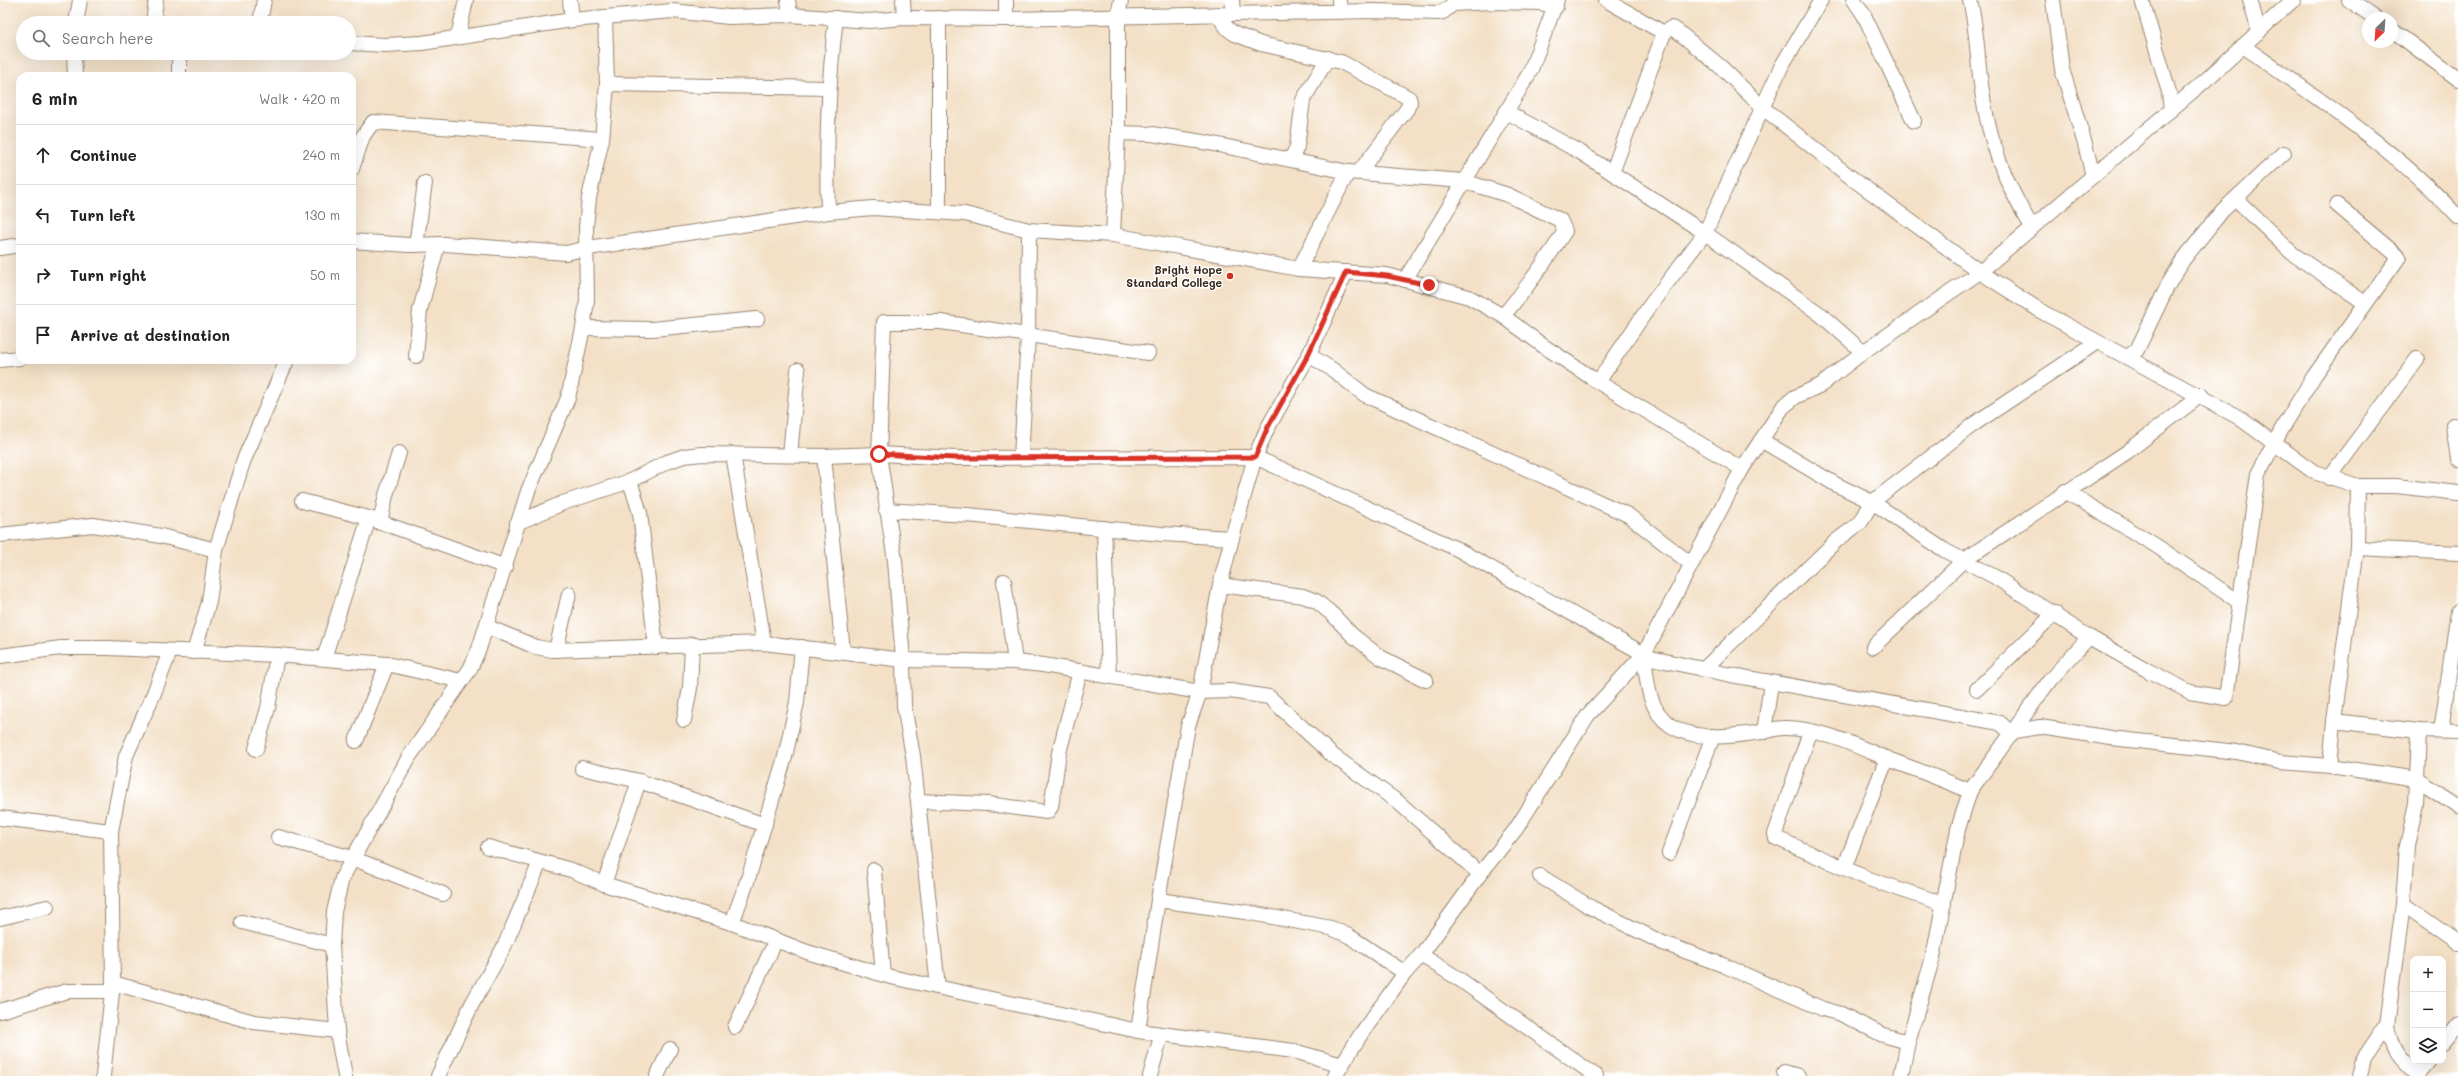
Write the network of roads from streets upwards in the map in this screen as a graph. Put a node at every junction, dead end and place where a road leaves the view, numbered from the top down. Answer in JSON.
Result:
{"nodes":[{"id":1,"x":80,"y":0,"type":"edge"},
{"id":2,"x":156,"y":0,"type":"edge"},
{"id":3,"x":264,"y":0,"type":"edge"},
{"id":4,"x":466,"y":0,"type":"edge"},
{"id":5,"x":570,"y":0,"type":"edge"},
{"id":6,"x":788,"y":0,"type":"edge"},
{"id":7,"x":903,"y":0,"type":"edge"},
{"id":8,"x":1006,"y":0,"type":"edge"},
{"id":9,"x":1122,"y":0,"type":"edge"},
{"id":10,"x":1606,"y":0,"type":"edge"},
{"id":11,"x":1821,"y":0,"type":"edge"},
{"id":12,"x":1854,"y":0,"type":"edge"},
{"id":13,"x":1970,"y":0,"type":"edge"},
{"id":14,"x":2054,"y":0,"type":"edge"},
{"id":15,"x":2142,"y":0,"type":"edge"},
{"id":16,"x":2250,"y":0,"type":"edge"},
{"id":17,"x":2293,"y":0,"type":"edge"},
{"id":18,"x":2349,"y":0,"type":"edge"},
{"id":19,"x":1453,"y":2,"type":"edge"},
{"id":20,"x":1557,"y":4,"type":"edge"},
{"id":21,"x":672,"y":5,"type":"edge"},
{"id":22,"x":1340,"y":6,"type":"edge"},
{"id":23,"x":1232,"y":7,"type":"edge"},
{"id":24,"x":2366,"y":12,"type":"edge"},
{"id":25,"x":1216,"y":14,"type":"junction"},
{"id":26,"x":790,"y":15,"type":"junction"},
{"id":27,"x":77,"y":16,"type":"edge"},
{"id":28,"x":154,"y":16,"type":"edge"},
{"id":29,"x":261,"y":16,"type":"edge"},
{"id":30,"x":1118,"y":16,"type":"junction"},
{"id":31,"x":606,"y":17,"type":"junction"},
{"id":32,"x":836,"y":18,"type":"junction"},
{"id":33,"x":904,"y":18,"type":"junction"},
{"id":34,"x":939,"y":18,"type":"junction"},
{"id":35,"x":1006,"y":19,"type":"junction"},
{"id":36,"x":572,"y":20,"type":"junction"},
{"id":37,"x":2259,"y":32,"type":"junction"},
{"id":38,"x":1664,"y":33,"type":"junction"},
{"id":39,"x":2398,"y":34,"type":"edge"},
{"id":40,"x":458,"y":37,"type":"junction"},
{"id":41,"x":356,"y":43,"type":"edge"},
{"id":42,"x":2243,"y":46,"type":"junction"},
{"id":43,"x":1328,"y":58,"type":"junction"},
{"id":44,"x":75,"y":60,"type":"edge"},
{"id":45,"x":179,"y":60,"type":"edge"},
{"id":46,"x":76,"y":72,"type":"edge"},
{"id":47,"x":180,"y":72,"type":"edge"},
{"id":48,"x":2458,"y":79,"type":"edge"},
{"id":49,"x":608,"y":84,"type":"junction"},
{"id":50,"x":829,"y":88,"type":"junction"},
{"id":51,"x":1763,"y":108,"type":"junction"},
{"id":52,"x":2171,"y":110,"type":"junction"},
{"id":53,"x":1508,"y":112,"type":"junction"},
{"id":54,"x":1914,"y":121,"type":"dead end"},
{"id":55,"x":1118,"y":133,"type":"junction"},
{"id":56,"x":602,"y":139,"type":"junction"},
{"id":57,"x":1294,"y":153,"type":"junction"},
{"id":58,"x":2284,"y":153,"type":"dead end"},
{"id":59,"x":356,"y":156,"type":"edge"},
{"id":60,"x":1354,"y":172,"type":"junction"},
{"id":61,"x":1612,"y":173,"type":"junction"},
{"id":62,"x":2093,"y":176,"type":"junction"},
{"id":63,"x":1463,"y":181,"type":"junction"},
{"id":64,"x":425,"y":182,"type":"dead end"},
{"id":65,"x":2236,"y":200,"type":"junction"},
{"id":66,"x":2337,"y":206,"type":"dead end"},
{"id":67,"x":828,"y":212,"type":"junction"},
{"id":68,"x":939,"y":212,"type":"junction"},
{"id":69,"x":2458,"y":217,"type":"edge"},
{"id":70,"x":2032,"y":226,"type":"junction"},
{"id":71,"x":1029,"y":230,"type":"junction"},
{"id":72,"x":1705,"y":233,"type":"junction"},
{"id":73,"x":1113,"y":235,"type":"junction"},
{"id":74,"x":356,"y":241,"type":"edge"},
{"id":75,"x":438,"y":244,"type":"junction"},
{"id":76,"x":416,"y":245,"type":"junction"},
{"id":77,"x":16,"y":246,"type":"edge"},
{"id":78,"x":0,"y":248,"type":"edge"},
{"id":79,"x":588,"y":248,"type":"junction"},
{"id":80,"x":1299,"y":269,"type":"junction"},
{"id":81,"x":1346,"y":272,"type":"junction"},
{"id":82,"x":1980,"y":272,"type":"junction"},
{"id":83,"x":1405,"y":280,"type":"junction"},
{"id":84,"x":2365,"y":303,"type":"junction"},
{"id":85,"x":1503,"y":316,"type":"junction"},
{"id":86,"x":757,"y":319,"type":"dead end"},
{"id":87,"x":583,"y":328,"type":"junction"},
{"id":88,"x":1028,"y":337,"type":"junction"},
{"id":89,"x":2097,"y":342,"type":"junction"},
{"id":90,"x":1862,"y":352,"type":"junction"},
{"id":91,"x":1148,"y":354,"type":"dead end"},
{"id":92,"x":1308,"y":355,"type":"junction"},
{"id":93,"x":416,"y":356,"type":"dead end"},
{"id":94,"x":2134,"y":356,"type":"junction"},
{"id":95,"x":16,"y":358,"type":"edge"},
{"id":96,"x":2417,"y":359,"type":"dead end"},
{"id":97,"x":0,"y":360,"type":"edge"},
{"id":98,"x":285,"y":364,"type":"edge"},
{"id":99,"x":798,"y":370,"type":"dead end"},
{"id":100,"x":1598,"y":382,"type":"junction"},
{"id":101,"x":2201,"y":395,"type":"junction"},
{"id":102,"x":2453,"y":425,"type":"dead end"},
{"id":103,"x":1761,"y":440,"type":"junction"},
{"id":104,"x":2273,"y":444,"type":"junction"},
{"id":105,"x":399,"y":453,"type":"dead end"},
{"id":106,"x":733,"y":454,"type":"junction"},
{"id":107,"x":879,"y":454,"type":"junction"},
{"id":108,"x":790,"y":455,"type":"junction"},
{"id":109,"x":824,"y":456,"type":"junction"},
{"id":110,"x":1021,"y":457,"type":"junction"},
{"id":111,"x":1255,"y":457,"type":"junction"},
{"id":112,"x":2458,"y":459,"type":"edge"},
{"id":113,"x":1742,"y":469,"type":"junction"},
{"id":114,"x":2329,"y":478,"type":"junction"},
{"id":115,"x":630,"y":481,"type":"junction"},
{"id":116,"x":2358,"y":486,"type":"junction"},
{"id":117,"x":2065,"y":491,"type":"junction"},
{"id":118,"x":2458,"y":493,"type":"edge"},
{"id":119,"x":302,"y":501,"type":"dead end"},
{"id":120,"x":1872,"y":502,"type":"junction"},
{"id":121,"x":886,"y":510,"type":"junction"},
{"id":122,"x":375,"y":521,"type":"junction"},
{"id":123,"x":517,"y":523,"type":"junction"},
{"id":124,"x":1104,"y":528,"type":"junction"},
{"id":125,"x":0,"y":535,"type":"edge"},
{"id":126,"x":1232,"y":538,"type":"junction"},
{"id":127,"x":2357,"y":548,"type":"junction"},
{"id":128,"x":216,"y":550,"type":"junction"},
{"id":129,"x":2458,"y":553,"type":"edge"},
{"id":130,"x":1964,"y":560,"type":"junction"},
{"id":131,"x":1691,"y":564,"type":"junction"},
{"id":132,"x":506,"y":567,"type":"junction"},
{"id":133,"x":1004,"y":581,"type":"dead end"},
{"id":134,"x":1220,"y":585,"type":"junction"},
{"id":135,"x":570,"y":594,"type":"dead end"},
{"id":136,"x":2239,"y":602,"type":"junction"},
{"id":137,"x":2458,"y":611,"type":"edge"},
{"id":138,"x":2055,"y":613,"type":"junction"},
{"id":139,"x":488,"y":627,"type":"junction"},
{"id":140,"x":2089,"y":637,"type":"junction"},
{"id":141,"x":764,"y":643,"type":"junction"},
{"id":142,"x":692,"y":644,"type":"junction"},
{"id":143,"x":656,"y":646,"type":"junction"},
{"id":144,"x":802,"y":647,"type":"junction"},
{"id":145,"x":1873,"y":647,"type":"dead end"},
{"id":146,"x":556,"y":650,"type":"junction"},
{"id":147,"x":170,"y":651,"type":"junction"},
{"id":148,"x":194,"y":652,"type":"junction"},
{"id":149,"x":843,"y":652,"type":"junction"},
{"id":150,"x":1644,"y":654,"type":"junction"},
{"id":151,"x":277,"y":655,"type":"junction"},
{"id":152,"x":0,"y":656,"type":"edge"},
{"id":153,"x":324,"y":658,"type":"junction"},
{"id":154,"x":903,"y":660,"type":"junction"},
{"id":155,"x":1015,"y":662,"type":"junction"},
{"id":156,"x":387,"y":664,"type":"junction"},
{"id":157,"x":1703,"y":670,"type":"junction"},
{"id":158,"x":1080,"y":671,"type":"junction"},
{"id":159,"x":1109,"y":676,"type":"junction"},
{"id":160,"x":1426,"y":680,"type":"dead end"},
{"id":161,"x":461,"y":681,"type":"junction"},
{"id":162,"x":1771,"y":683,"type":"junction"},
{"id":163,"x":1977,"y":689,"type":"dead end"},
{"id":164,"x":1200,"y":692,"type":"junction"},
{"id":165,"x":684,"y":720,"type":"dead end"},
{"id":166,"x":2334,"y":721,"type":"junction"},
{"id":167,"x":2419,"y":731,"type":"junction"},
{"id":168,"x":2442,"y":731,"type":"junction"},
{"id":169,"x":1764,"y":732,"type":"junction"},
{"id":170,"x":1810,"y":732,"type":"junction"},
{"id":171,"x":2010,"y":732,"type":"junction"},
{"id":172,"x":2458,"y":732,"type":"edge"},
{"id":173,"x":1713,"y":736,"type":"junction"},
{"id":174,"x":356,"y":741,"type":"dead end"},
{"id":175,"x":256,"y":749,"type":"dead end"},
{"id":176,"x":1887,"y":758,"type":"junction"},
{"id":177,"x":2330,"y":766,"type":"junction"},
{"id":178,"x":582,"y":768,"type":"dead end"},
{"id":179,"x":2418,"y":779,"type":"junction"},
{"id":180,"x":639,"y":781,"type":"junction"},
{"id":181,"x":1970,"y":791,"type":"junction"},
{"id":182,"x":918,"y":801,"type":"junction"},
{"id":183,"x":2458,"y":806,"type":"edge"},
{"id":184,"x":0,"y":818,"type":"edge"},
{"id":185,"x":765,"y":825,"type":"junction"},
{"id":186,"x":110,"y":831,"type":"junction"},
{"id":187,"x":278,"y":837,"type":"dead end"},
{"id":188,"x":488,"y":847,"type":"dead end"},
{"id":189,"x":1669,"y":853,"type":"dead end"},
{"id":190,"x":352,"y":858,"type":"junction"},
{"id":191,"x":540,"y":862,"type":"junction"},
{"id":192,"x":1844,"y":868,"type":"junction"},
{"id":193,"x":874,"y":870,"type":"dead end"},
{"id":194,"x":1480,"y":874,"type":"junction"},
{"id":195,"x":1540,"y":876,"type":"dead end"},
{"id":196,"x":604,"y":884,"type":"junction"},
{"id":197,"x":443,"y":894,"type":"dead end"},
{"id":198,"x":1158,"y":900,"type":"junction"},
{"id":199,"x":1944,"y":904,"type":"junction"},
{"id":200,"x":2403,"y":904,"type":"junction"},
{"id":201,"x":46,"y":907,"type":"dead end"},
{"id":202,"x":0,"y":918,"type":"edge"},
{"id":203,"x":242,"y":922,"type":"dead end"},
{"id":204,"x":732,"y":923,"type":"junction"},
{"id":205,"x":776,"y":940,"type":"junction"},
{"id":206,"x":2458,"y":943,"type":"edge"},
{"id":207,"x":332,"y":945,"type":"junction"},
{"id":208,"x":1421,"y":955,"type":"junction"},
{"id":209,"x":1405,"y":973,"type":"junction"},
{"id":210,"x":883,"y":975,"type":"junction"},
{"id":211,"x":113,"y":987,"type":"junction"},
{"id":212,"x":938,"y":987,"type":"junction"},
{"id":213,"x":0,"y":1011,"type":"edge"},
{"id":214,"x":2458,"y":1024,"type":"edge"},
{"id":215,"x":2387,"y":1025,"type":"junction"},
{"id":216,"x":735,"y":1027,"type":"dead end"},
{"id":217,"x":337,"y":1031,"type":"junction"},
{"id":218,"x":1138,"y":1031,"type":"junction"},
{"id":219,"x":1161,"y":1036,"type":"junction"},
{"id":220,"x":2446,"y":1039,"type":"edge"},
{"id":221,"x":1908,"y":1042,"type":"junction"},
{"id":222,"x":670,"y":1049,"type":"dead end"},
{"id":223,"x":2426,"y":1064,"type":"edge"},
{"id":224,"x":1338,"y":1071,"type":"edge"},
{"id":225,"x":1784,"y":1072,"type":"dead end"},
{"id":226,"x":1590,"y":1074,"type":"edge"},
{"id":227,"x":2417,"y":1075,"type":"edge"},
{"id":228,"x":103,"y":1076,"type":"edge"},
{"id":229,"x":345,"y":1076,"type":"edge"},
{"id":230,"x":438,"y":1076,"type":"edge"},
{"id":231,"x":656,"y":1076,"type":"edge"},
{"id":232,"x":1150,"y":1076,"type":"edge"},
{"id":233,"x":1798,"y":1076,"type":"edge"},
{"id":234,"x":1901,"y":1076,"type":"edge"},
{"id":235,"x":2360,"y":1076,"type":"edge"}],
"edges":[{"from":1,"to":27,"type":"street"},
{"from":2,"to":28,"type":"street"},
{"from":3,"to":29,"type":"street"},
{"from":4,"to":40,"type":"street"},
{"from":5,"to":36,"type":"street"},
{"from":6,"to":26,"type":"street"},
{"from":7,"to":33,"type":"street"},
{"from":8,"to":35,"type":"street"},
{"from":9,"to":30,"type":"street"},
{"from":10,"to":38,"type":"street"},
{"from":11,"to":51,"type":"street"},
{"from":12,"to":54,"type":"street"},
{"from":13,"to":70,"type":"street"},
{"from":14,"to":62,"type":"street"},
{"from":15,"to":52,"type":"street"},
{"from":16,"to":37,"type":"street"},
{"from":17,"to":37,"type":"street"},
{"from":18,"to":24,"type":"street"},
{"from":19,"to":20,"type":"street"},
{"from":19,"to":22,"type":"street"},
{"from":20,"to":53,"type":"street"},
{"from":21,"to":26,"type":"street"},
{"from":21,"to":31,"type":"street"},
{"from":22,"to":23,"type":"street"},
{"from":23,"to":25,"type":"street"},
{"from":25,"to":30,"type":"street"},
{"from":25,"to":43,"type":"street"},
{"from":26,"to":32,"type":"street"},
{"from":30,"to":35,"type":"street"},
{"from":30,"to":55,"type":"street"},
{"from":31,"to":36,"type":"street"},
{"from":31,"to":49,"type":"street"},
{"from":32,"to":33,"type":"street"},
{"from":32,"to":50,"type":"street"},
{"from":33,"to":34,"type":"street"},
{"from":34,"to":35,"type":"street"},
{"from":34,"to":68,"type":"street"},
{"from":36,"to":40,"type":"street"},
{"from":37,"to":42,"type":"street"},
{"from":38,"to":51,"type":"street"},
{"from":38,"to":61,"type":"street"},
{"from":39,"to":48,"type":"street"},
{"from":40,"to":41,"type":"street"},
{"from":42,"to":52,"type":"street"},
{"from":42,"to":69,"type":"street"},
{"from":43,"to":57,"type":"street"},
{"from":43,"to":60,"type":"street"},
{"from":44,"to":46,"type":"street"},
{"from":45,"to":47,"type":"street"},
{"from":49,"to":50,"type":"street"},
{"from":49,"to":56,"type":"street"},
{"from":50,"to":67,"type":"street"},
{"from":51,"to":72,"type":"street"},
{"from":51,"to":82,"type":"street"},
{"from":52,"to":62,"type":"street"},
{"from":53,"to":61,"type":"street"},
{"from":53,"to":63,"type":"street"},
{"from":55,"to":57,"type":"street"},
{"from":55,"to":73,"type":"street"},
{"from":56,"to":59,"type":"street"},
{"from":56,"to":79,"type":"street"},
{"from":57,"to":60,"type":"street"},
{"from":58,"to":65,"type":"street"},
{"from":60,"to":63,"type":"street"},
{"from":60,"to":80,"type":"street"},
{"from":61,"to":72,"type":"street"},
{"from":62,"to":70,"type":"street"},
{"from":63,"to":83,"type":"street"},
{"from":63,"to":85,"type":"street"},
{"from":64,"to":76,"type":"street"},
{"from":65,"to":84,"type":"street"},
{"from":65,"to":94,"type":"street"},
{"from":66,"to":84,"type":"street"},
{"from":67,"to":68,"type":"street"},
{"from":67,"to":79,"type":"street"},
{"from":68,"to":71,"type":"street"},
{"from":70,"to":82,"type":"street"},
{"from":71,"to":73,"type":"street"},
{"from":71,"to":88,"type":"street"},
{"from":72,"to":90,"type":"street"},
{"from":72,"to":100,"type":"street"},
{"from":73,"to":80,"type":"street"},
{"from":74,"to":76,"type":"street"},
{"from":75,"to":76,"type":"street"},
{"from":75,"to":79,"type":"street"},
{"from":75,"to":93,"type":"street"},
{"from":77,"to":78,"type":"street"},
{"from":79,"to":87,"type":"street"},
{"from":80,"to":81,"type":"street"},
{"from":81,"to":83,"type":"street"},
{"from":81,"to":92,"type":"street"},
{"from":82,"to":89,"type":"street"},
{"from":82,"to":90,"type":"street"},
{"from":83,"to":85,"type":"street"},
{"from":84,"to":104,"type":"street"},
{"from":85,"to":100,"type":"street"},
{"from":86,"to":87,"type":"street"},
{"from":87,"to":123,"type":"street"},
{"from":88,"to":91,"type":"street"},
{"from":88,"to":107,"type":"street"},
{"from":88,"to":110,"type":"street"},
{"from":89,"to":94,"type":"street"},
{"from":89,"to":120,"type":"street"},
{"from":90,"to":103,"type":"street"},
{"from":92,"to":111,"type":"street"},
{"from":92,"to":131,"type":"street"},
{"from":94,"to":101,"type":"street"},
{"from":95,"to":97,"type":"street"},
{"from":96,"to":114,"type":"street"},
{"from":98,"to":128,"type":"street"},
{"from":99,"to":108,"type":"street"},
{"from":100,"to":113,"type":"street"},
{"from":101,"to":104,"type":"street"},
{"from":101,"to":117,"type":"street"},
{"from":102,"to":112,"type":"street"},
{"from":103,"to":113,"type":"street"},
{"from":103,"to":120,"type":"street"},
{"from":104,"to":114,"type":"street"},
{"from":104,"to":136,"type":"street"},
{"from":105,"to":122,"type":"street"},
{"from":106,"to":108,"type":"street"},
{"from":106,"to":115,"type":"street"},
{"from":106,"to":141,"type":"street"},
{"from":107,"to":109,"type":"street"},
{"from":107,"to":110,"type":"street"},
{"from":107,"to":121,"type":"street"},
{"from":108,"to":109,"type":"street"},
{"from":109,"to":149,"type":"street"},
{"from":110,"to":111,"type":"street"},
{"from":111,"to":126,"type":"street"},
{"from":111,"to":150,"type":"street"},
{"from":113,"to":131,"type":"street"},
{"from":114,"to":116,"type":"street"},
{"from":115,"to":123,"type":"street"},
{"from":115,"to":143,"type":"street"},
{"from":116,"to":118,"type":"street"},
{"from":116,"to":127,"type":"street"},
{"from":117,"to":130,"type":"street"},
{"from":117,"to":136,"type":"street"},
{"from":119,"to":122,"type":"street"},
{"from":120,"to":130,"type":"street"},
{"from":120,"to":157,"type":"street"},
{"from":121,"to":124,"type":"street"},
{"from":121,"to":154,"type":"street"},
{"from":122,"to":132,"type":"street"},
{"from":122,"to":153,"type":"street"},
{"from":123,"to":132,"type":"street"},
{"from":124,"to":126,"type":"street"},
{"from":124,"to":159,"type":"street"},
{"from":125,"to":128,"type":"street"},
{"from":126,"to":134,"type":"street"},
{"from":127,"to":129,"type":"street"},
{"from":127,"to":166,"type":"street"},
{"from":128,"to":148,"type":"street"},
{"from":130,"to":138,"type":"street"},
{"from":130,"to":145,"type":"street"},
{"from":131,"to":150,"type":"street"},
{"from":132,"to":139,"type":"street"},
{"from":133,"to":155,"type":"street"},
{"from":134,"to":160,"type":"street"},
{"from":134,"to":164,"type":"street"},
{"from":135,"to":146,"type":"street"},
{"from":136,"to":140,"type":"street"},
{"from":137,"to":168,"type":"street"},
{"from":138,"to":140,"type":"street"},
{"from":138,"to":163,"type":"street"},
{"from":139,"to":146,"type":"street"},
{"from":139,"to":161,"type":"street"},
{"from":140,"to":171,"type":"street"},
{"from":141,"to":142,"type":"street"},
{"from":141,"to":144,"type":"street"},
{"from":142,"to":143,"type":"street"},
{"from":142,"to":165,"type":"street"},
{"from":143,"to":146,"type":"street"},
{"from":144,"to":149,"type":"street"},
{"from":144,"to":185,"type":"street"},
{"from":147,"to":148,"type":"street"},
{"from":147,"to":152,"type":"street"},
{"from":147,"to":186,"type":"street"},
{"from":148,"to":151,"type":"street"},
{"from":149,"to":154,"type":"street"},
{"from":150,"to":157,"type":"street"},
{"from":150,"to":173,"type":"street"},
{"from":150,"to":194,"type":"street"},
{"from":151,"to":153,"type":"street"},
{"from":151,"to":175,"type":"street"},
{"from":153,"to":156,"type":"street"},
{"from":154,"to":155,"type":"street"},
{"from":154,"to":182,"type":"street"},
{"from":155,"to":158,"type":"street"},
{"from":156,"to":161,"type":"street"},
{"from":156,"to":174,"type":"street"},
{"from":157,"to":162,"type":"street"},
{"from":158,"to":159,"type":"street"},
{"from":158,"to":182,"type":"street"},
{"from":159,"to":164,"type":"street"},
{"from":161,"to":190,"type":"street"},
{"from":162,"to":169,"type":"street"},
{"from":162,"to":171,"type":"street"},
{"from":164,"to":194,"type":"street"},
{"from":164,"to":198,"type":"street"},
{"from":166,"to":167,"type":"street"},
{"from":166,"to":177,"type":"street"},
{"from":167,"to":168,"type":"street"},
{"from":167,"to":179,"type":"street"},
{"from":168,"to":172,"type":"street"},
{"from":169,"to":170,"type":"street"},
{"from":169,"to":173,"type":"street"},
{"from":170,"to":176,"type":"street"},
{"from":170,"to":192,"type":"street"},
{"from":171,"to":177,"type":"street"},
{"from":171,"to":181,"type":"street"},
{"from":173,"to":189,"type":"street"},
{"from":176,"to":181,"type":"street"},
{"from":176,"to":192,"type":"street"},
{"from":177,"to":179,"type":"street"},
{"from":178,"to":180,"type":"street"},
{"from":179,"to":183,"type":"street"},
{"from":179,"to":200,"type":"street"},
{"from":180,"to":185,"type":"street"},
{"from":180,"to":196,"type":"street"},
{"from":181,"to":199,"type":"street"},
{"from":182,"to":212,"type":"street"},
{"from":184,"to":186,"type":"street"},
{"from":185,"to":204,"type":"street"},
{"from":186,"to":211,"type":"street"},
{"from":187,"to":190,"type":"street"},
{"from":188,"to":191,"type":"street"},
{"from":190,"to":197,"type":"street"},
{"from":190,"to":207,"type":"street"},
{"from":191,"to":196,"type":"street"},
{"from":191,"to":230,"type":"street"},
{"from":192,"to":199,"type":"street"},
{"from":193,"to":210,"type":"street"},
{"from":194,"to":208,"type":"street"},
{"from":195,"to":221,"type":"street"},
{"from":196,"to":204,"type":"street"},
{"from":198,"to":209,"type":"street"},
{"from":198,"to":218,"type":"street"},
{"from":199,"to":221,"type":"street"},
{"from":200,"to":206,"type":"street"},
{"from":200,"to":215,"type":"street"},
{"from":201,"to":202,"type":"street"},
{"from":203,"to":207,"type":"street"},
{"from":204,"to":205,"type":"street"},
{"from":205,"to":210,"type":"street"},
{"from":205,"to":216,"type":"street"},
{"from":207,"to":217,"type":"street"},
{"from":208,"to":209,"type":"street"},
{"from":208,"to":226,"type":"street"},
{"from":209,"to":224,"type":"street"},
{"from":210,"to":212,"type":"street"},
{"from":211,"to":213,"type":"street"},
{"from":211,"to":217,"type":"street"},
{"from":211,"to":228,"type":"street"},
{"from":212,"to":218,"type":"street"},
{"from":214,"to":220,"type":"street"},
{"from":215,"to":227,"type":"street"},
{"from":215,"to":235,"type":"street"},
{"from":217,"to":229,"type":"street"},
{"from":218,"to":219,"type":"street"},
{"from":219,"to":224,"type":"street"},
{"from":219,"to":232,"type":"street"},
{"from":221,"to":234,"type":"street"},
{"from":222,"to":231,"type":"street"},
{"from":223,"to":227,"type":"street"},
{"from":225,"to":233,"type":"street"}]}
